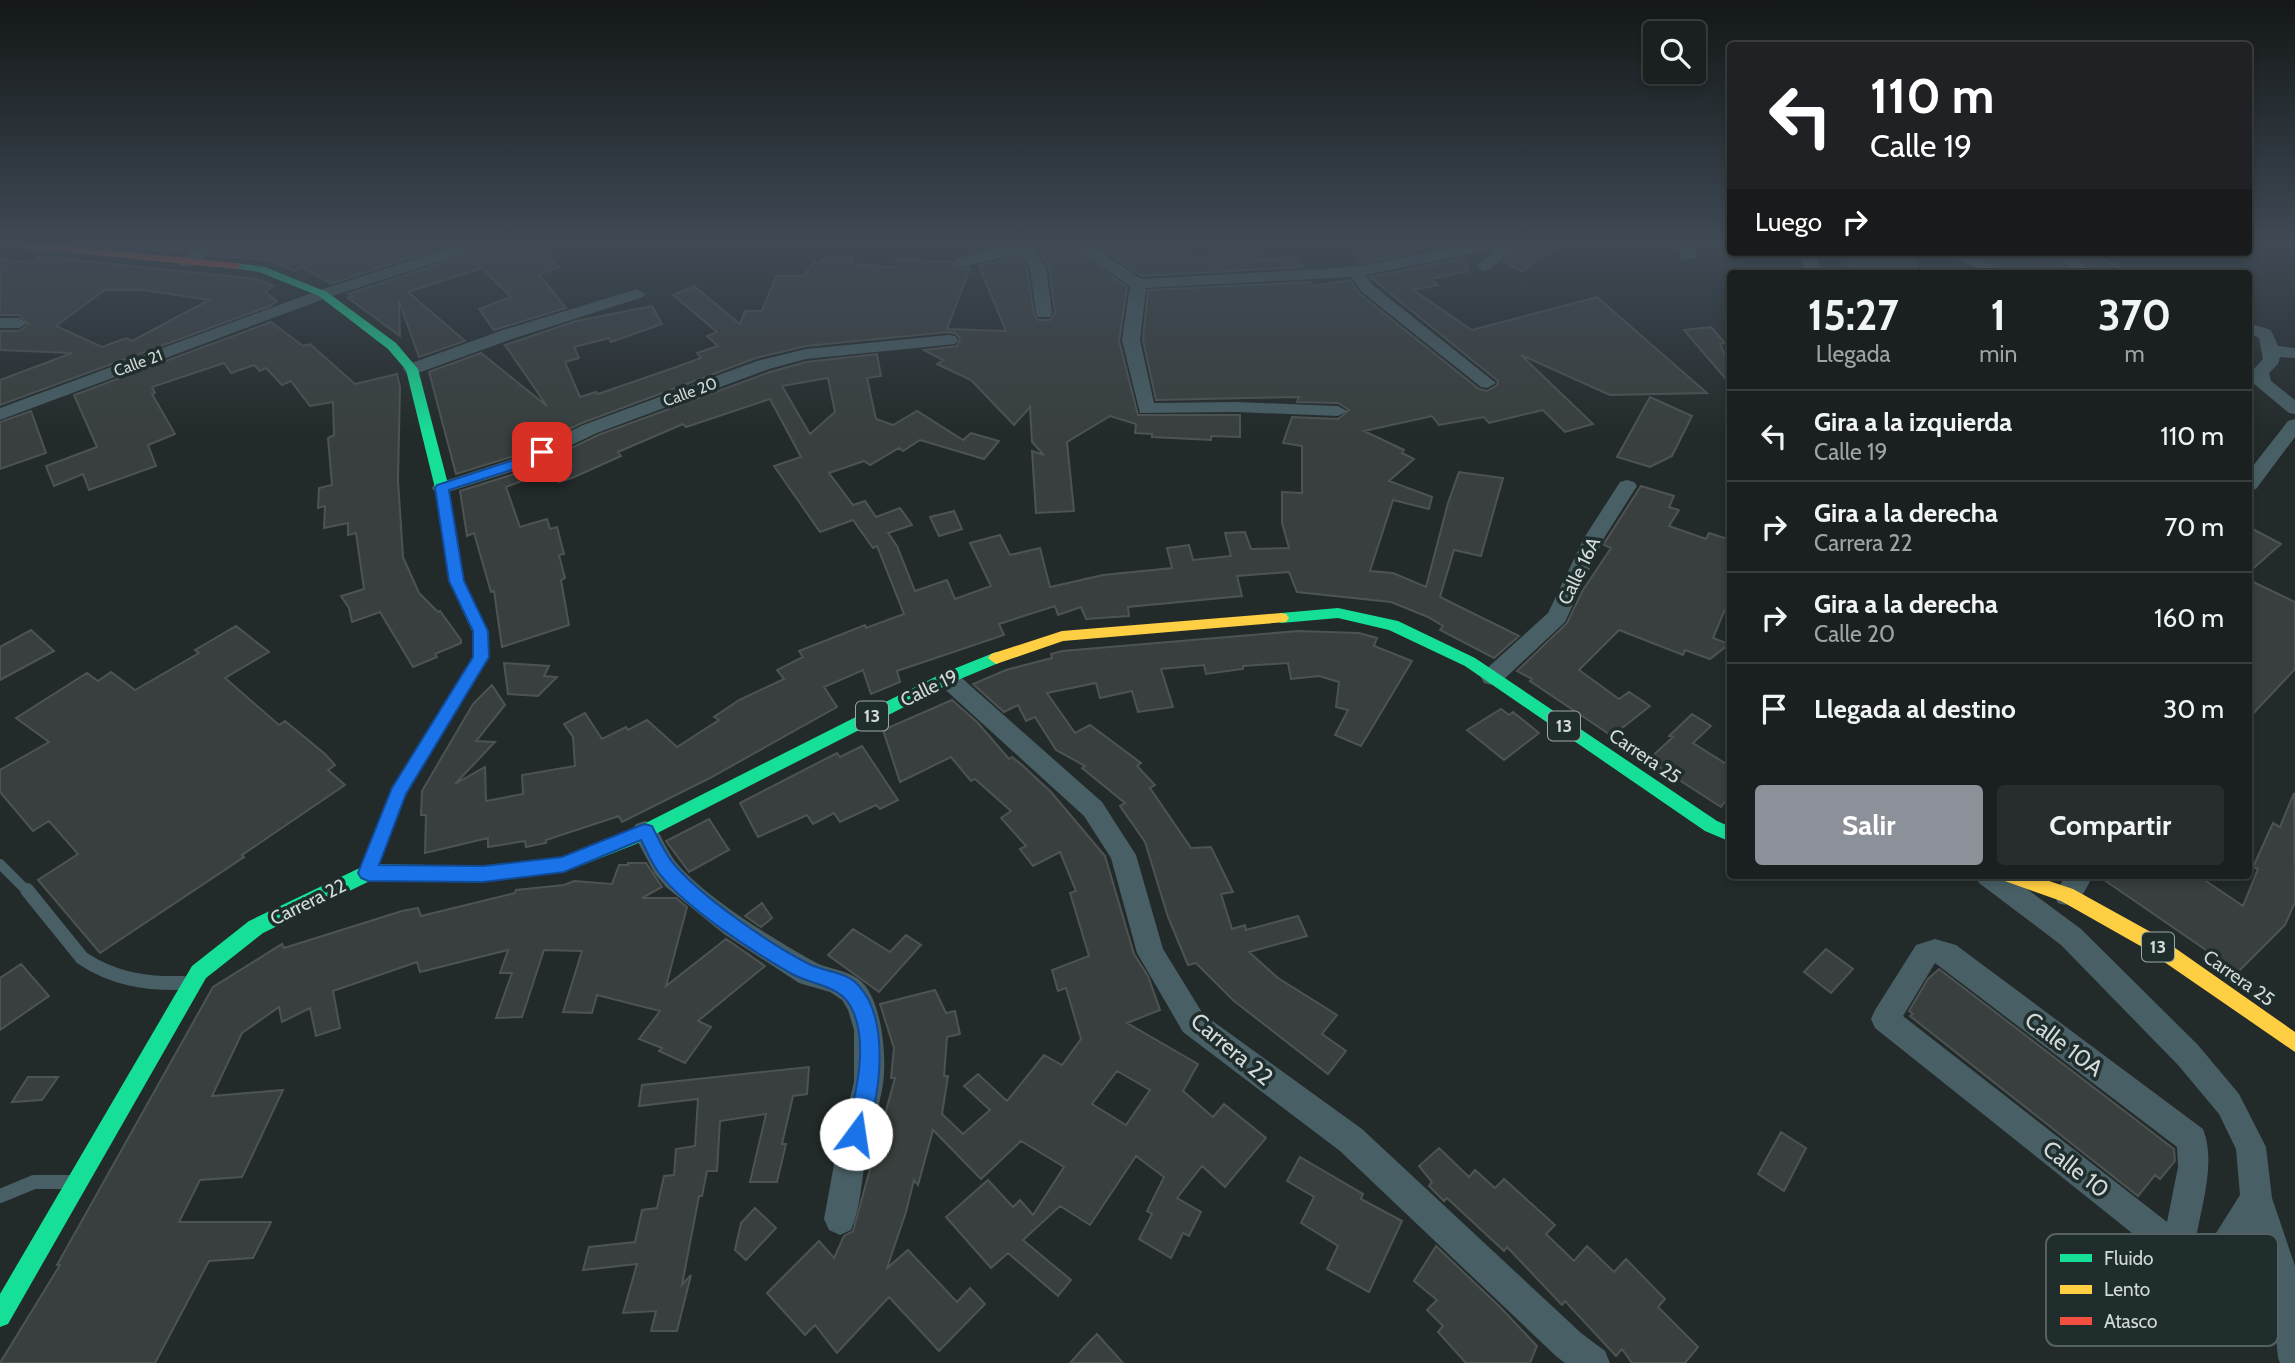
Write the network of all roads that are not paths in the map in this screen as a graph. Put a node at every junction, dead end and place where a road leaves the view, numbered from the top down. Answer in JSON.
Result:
{"nodes":[{"id":1,"x":286,"y":309,"type":"edge"},
{"id":2,"x":341,"y":309,"type":"edge"},
{"id":3,"x":592,"y":309,"type":"edge"},
{"id":4,"x":1043,"y":309,"type":"edge"},
{"id":5,"x":1135,"y":309,"type":"edge"},
{"id":6,"x":1394,"y":309,"type":"edge"},
{"id":7,"x":1044,"y":313,"type":"dead end"},
{"id":8,"x":0,"y":323,"type":"edge"},
{"id":9,"x":19,"y":323,"type":"dead end"},
{"id":10,"x":2252,"y":329,"type":"edge"},
{"id":11,"x":949,"y":340,"type":"dead end"},
{"id":12,"x":2271,"y":351,"type":"junction"},
{"id":13,"x":2295,"y":353,"type":"edge"},
{"id":14,"x":412,"y":369,"type":"junction"},
{"id":15,"x":1487,"y":383,"type":"dead end"},
{"id":16,"x":2295,"y":409,"type":"edge"},
{"id":17,"x":1146,"y":410,"type":"joint"},
{"id":18,"x":1338,"y":411,"type":"dead end"},
{"id":19,"x":0,"y":414,"type":"edge"},
{"id":20,"x":2295,"y":425,"type":"edge"},
{"id":21,"x":2252,"y":481,"type":"edge"},
{"id":22,"x":1627,"y":486,"type":"dead end"},
{"id":23,"x":442,"y":488,"type":"junction"},
{"id":24,"x":1393,"y":625,"type":"joint"},
{"id":25,"x":1492,"y":677,"type":"junction"},
{"id":26,"x":947,"y":678,"type":"junction"},
{"id":27,"x":645,"y":831,"type":"junction"},
{"id":28,"x":1727,"y":833,"type":"edge"},
{"id":29,"x":0,"y":864,"type":"edge"},
{"id":30,"x":368,"y":873,"type":"junction"},
{"id":31,"x":1993,"y":879,"type":"edge"},
{"id":32,"x":2034,"y":879,"type":"edge"},
{"id":33,"x":2073,"y":885,"type":"edge"},
{"id":34,"x":1935,"y":951,"type":"joint"},
{"id":35,"x":193,"y":983,"type":"junction"},
{"id":36,"x":2295,"y":1043,"type":"edge"},
{"id":37,"x":2192,"y":1140,"type":"joint"},
{"id":38,"x":77,"y":1182,"type":"junction"},
{"id":39,"x":0,"y":1196,"type":"edge"},
{"id":40,"x":2256,"y":1198,"type":"junction"},
{"id":41,"x":840,"y":1219,"type":"dead end"},
{"id":42,"x":2158,"y":1234,"type":"edge"},
{"id":43,"x":2181,"y":1234,"type":"edge"},
{"id":44,"x":2234,"y":1234,"type":"edge"},
{"id":45,"x":2269,"y":1234,"type":"edge"},
{"id":46,"x":2278,"y":1258,"type":"edge"},
{"id":47,"x":2291,"y":1293,"type":"edge"},
{"id":48,"x":0,"y":1315,"type":"edge"},
{"id":49,"x":2295,"y":1358,"type":"edge"},
{"id":50,"x":1593,"y":1363,"type":"edge"}],
"edges":[{"from":1,"to":19,"type":"street","name":"Calle 21"},
{"from":2,"to":14,"type":"main road","name":"Carrera 22"},
{"from":3,"to":14,"type":"street"},
{"from":4,"to":7,"type":"street"},
{"from":5,"to":17,"type":"street"},
{"from":6,"to":15,"type":"street"},
{"from":8,"to":9,"type":"street"},
{"from":10,"to":12,"type":"street"},
{"from":11,"to":23,"type":"street","name":"Calle 20"},
{"from":12,"to":13,"type":"street"},
{"from":12,"to":16,"type":"street"},
{"from":14,"to":23,"type":"main road","name":"Carrera 22"},
{"from":17,"to":18,"type":"street"},
{"from":20,"to":21,"type":"street"},
{"from":22,"to":25,"type":"street","name":"Calle 16A"},
{"from":23,"to":30,"type":"main road","name":"Carrera 22"},
{"from":24,"to":25,"type":"main road","name":"Carrera 25","number":"13"},
{"from":24,"to":26,"type":"main road","name":"Calle 19","number":"13"},
{"from":25,"to":28,"type":"main road","name":"Carrera 25","number":"13"},
{"from":26,"to":27,"type":"main road","name":"Calle 19","number":"13"},
{"from":26,"to":50,"type":"street","name":"Carrera 22"},
{"from":27,"to":30,"type":"main road","name":"Calle 19","number":"13"},
{"from":27,"to":41,"type":"street"},
{"from":29,"to":35,"type":"lane"},
{"from":30,"to":35,"type":"main road","name":"Carrera 22"},
{"from":31,"to":40,"type":"street"},
{"from":32,"to":33,"type":"main road","name":"Carrera 25","number":"13"},
{"from":33,"to":36,"type":"main road","name":"Carrera 25","number":"13"},
{"from":34,"to":37,"type":"street","name":"Calle 10A"},
{"from":34,"to":42,"type":"street","name":"Calle 10"},
{"from":35,"to":38,"type":"main road","name":"Carrera 22"},
{"from":37,"to":43,"type":"street"},
{"from":38,"to":39,"type":"lane"},
{"from":38,"to":48,"type":"main road","name":"Carrera 22"},
{"from":40,"to":44,"type":"street","name":"Calle 10"},
{"from":40,"to":45,"type":"street"},
{"from":46,"to":47,"type":"street"},
{"from":47,"to":49,"type":"street"}]}
